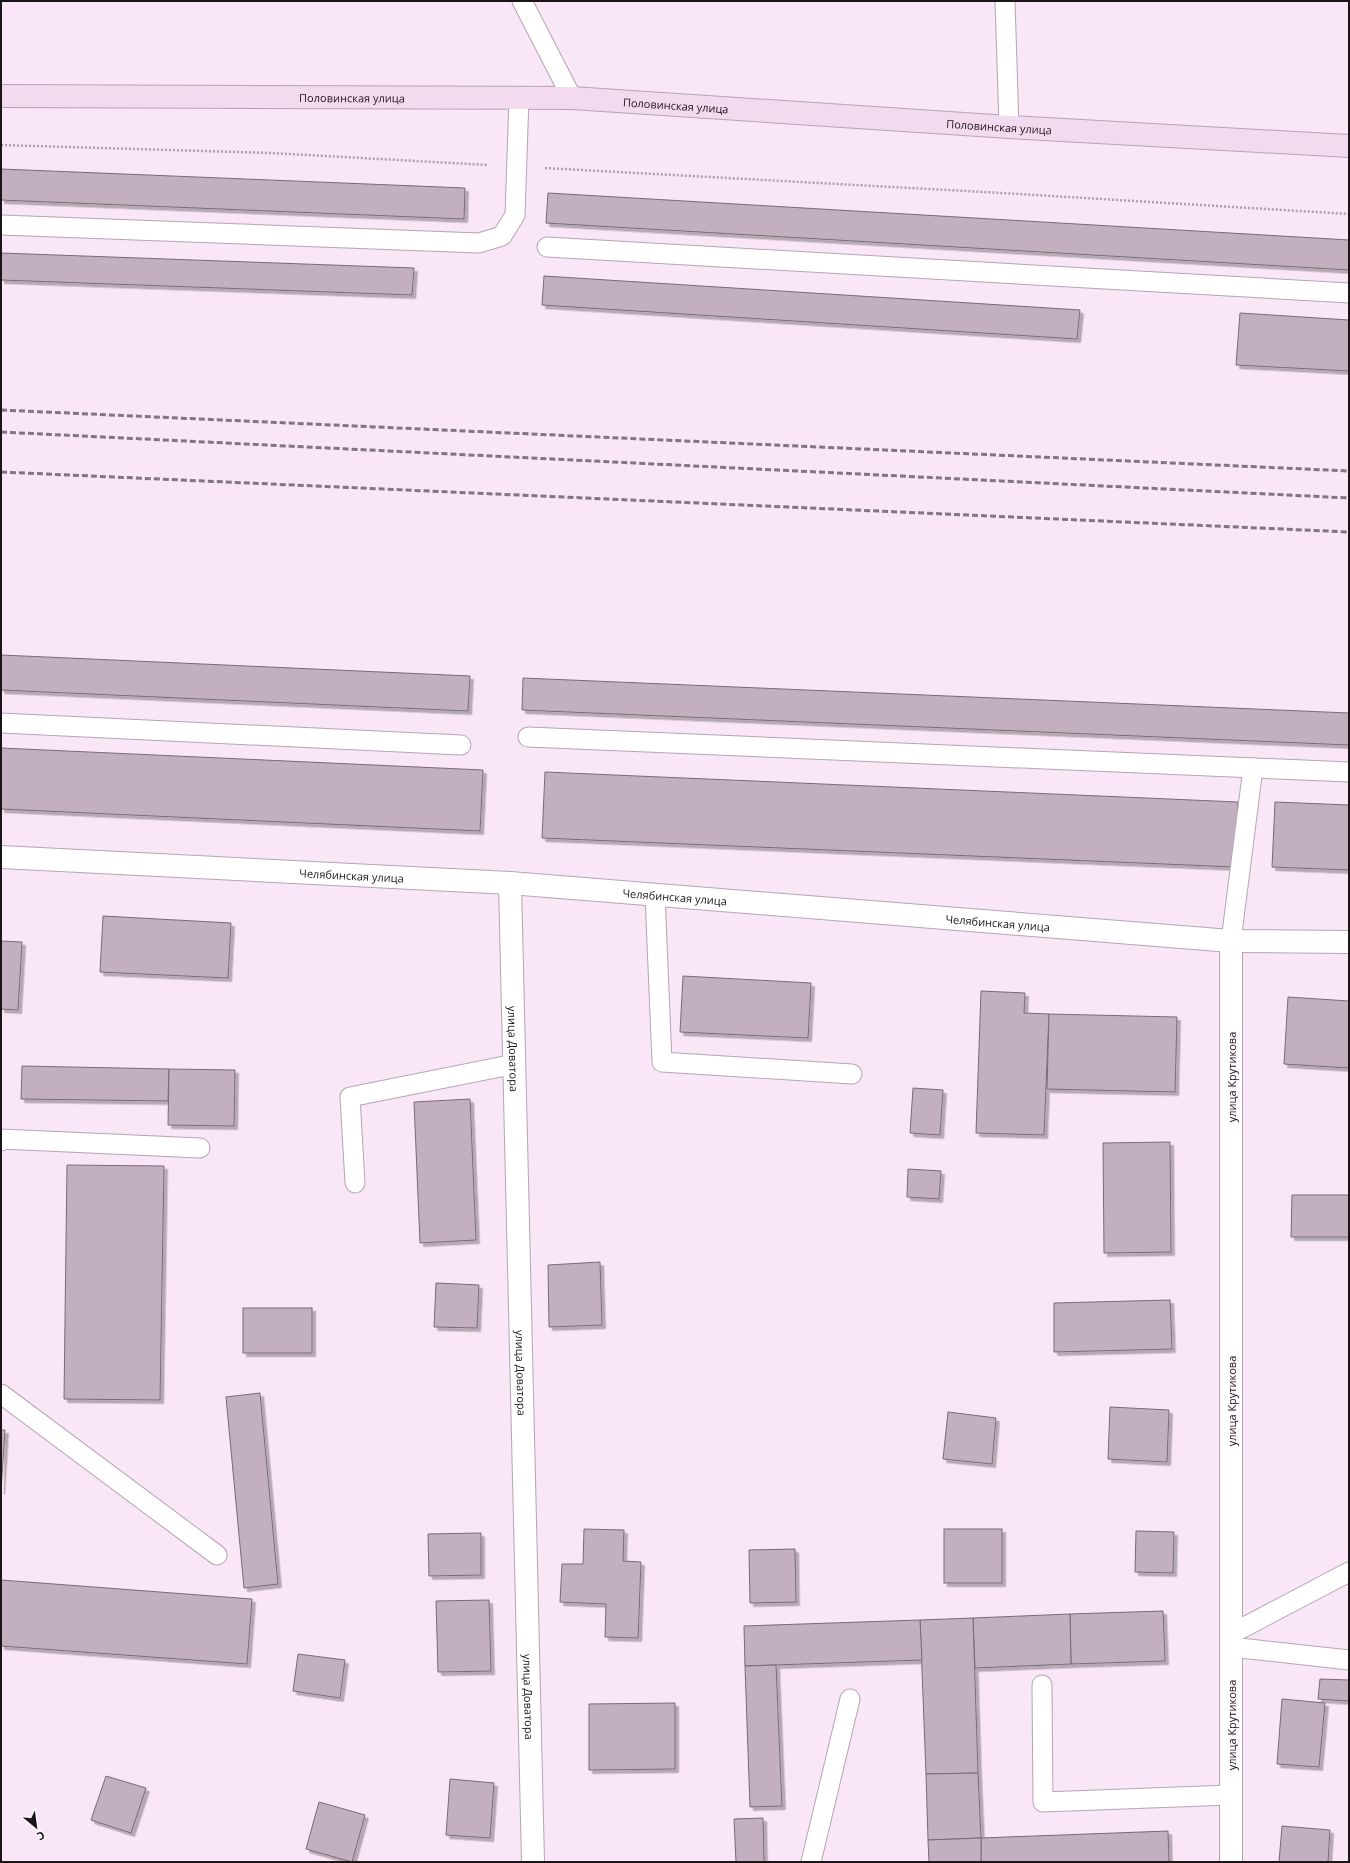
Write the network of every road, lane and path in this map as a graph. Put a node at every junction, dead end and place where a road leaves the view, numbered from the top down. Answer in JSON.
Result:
{"nodes":[{"id":1,"x":522,"y":1,"type":"edge"},
{"id":2,"x":1005,"y":1,"type":"edge"},
{"id":3,"x":1,"y":96,"type":"edge"},
{"id":4,"x":518,"y":98,"type":"junction"},
{"id":5,"x":572,"y":98,"type":"junction"},
{"id":6,"x":1009,"y":128,"type":"junction"},
{"id":7,"x":1,"y":145,"type":"edge"},
{"id":8,"x":1349,"y":146,"type":"edge"},
{"id":9,"x":517,"y":166,"type":"junction"},
{"id":10,"x":1349,"y":214,"type":"edge"},
{"id":11,"x":1,"y":225,"type":"edge"},
{"id":12,"x":547,"y":247,"type":"dead end"},
{"id":13,"x":1349,"y":293,"type":"edge"},
{"id":14,"x":1,"y":723,"type":"edge"},
{"id":15,"x":528,"y":737,"type":"dead end"},
{"id":16,"x":461,"y":745,"type":"dead end"},
{"id":17,"x":1253,"y":768,"type":"junction"},
{"id":18,"x":1349,"y":772,"type":"edge"},
{"id":19,"x":1,"y":857,"type":"edge"},
{"id":20,"x":510,"y":883,"type":"junction"},
{"id":21,"x":655,"y":895,"type":"junction"},
{"id":22,"x":1231,"y":941,"type":"junction"},
{"id":23,"x":1349,"y":942,"type":"edge"},
{"id":24,"x":515,"y":1064,"type":"junction"},
{"id":25,"x":852,"y":1074,"type":"dead end"},
{"id":26,"x":1,"y":1141,"type":"edge"},
{"id":27,"x":200,"y":1148,"type":"dead end"},
{"id":28,"x":355,"y":1183,"type":"dead end"},
{"id":29,"x":1,"y":1394,"type":"edge"},
{"id":30,"x":217,"y":1555,"type":"dead end"},
{"id":31,"x":1349,"y":1572,"type":"edge"},
{"id":32,"x":1231,"y":1640,"type":"junction"},
{"id":33,"x":1349,"y":1660,"type":"edge"},
{"id":34,"x":1042,"y":1684,"type":"dead end"},
{"id":35,"x":850,"y":1699,"type":"dead end"},
{"id":36,"x":1231,"y":1795,"type":"junction"},
{"id":37,"x":533,"y":1862,"type":"edge"},
{"id":38,"x":811,"y":1862,"type":"edge"},
{"id":39,"x":1231,"y":1862,"type":"edge"}],
"edges":[{"from":1,"to":5,"type":"lane"},
{"from":2,"to":6,"type":"lane"},
{"from":3,"to":4,"type":"main road","name":"Половинская улица"},
{"from":4,"to":5,"type":"main road","name":"Половинская улица"},
{"from":4,"to":9,"type":"lane"},
{"from":5,"to":6,"type":"main road","name":"Половинская улица"},
{"from":6,"to":8,"type":"main road","name":"Половинская улица"},
{"from":7,"to":9,"type":"path"},
{"from":9,"to":10,"type":"path"},
{"from":9,"to":11,"type":"lane"},
{"from":12,"to":13,"type":"lane"},
{"from":14,"to":16,"type":"lane"},
{"from":15,"to":17,"type":"lane"},
{"from":17,"to":18,"type":"lane"},
{"from":17,"to":22,"type":"lane"},
{"from":19,"to":20,"type":"street","name":"Челябинская улица"},
{"from":20,"to":21,"type":"street","name":"Челябинская улица"},
{"from":20,"to":24,"type":"street","name":"улица Доватора"},
{"from":21,"to":22,"type":"street","name":"Челябинская улица"},
{"from":21,"to":25,"type":"lane"},
{"from":22,"to":23,"type":"street","name":"Челябинская улица"},
{"from":22,"to":32,"type":"street","name":"улица Крутикова"},
{"from":24,"to":28,"type":"lane"},
{"from":24,"to":37,"type":"street","name":"улица Доватора"},
{"from":26,"to":27,"type":"lane"},
{"from":29,"to":30,"type":"lane"},
{"from":31,"to":32,"type":"lane"},
{"from":32,"to":33,"type":"lane"},
{"from":32,"to":36,"type":"street","name":"улица Крутикова"},
{"from":34,"to":36,"type":"lane"},
{"from":35,"to":38,"type":"lane"},
{"from":36,"to":39,"type":"street","name":"улица Крутикова"}]}
